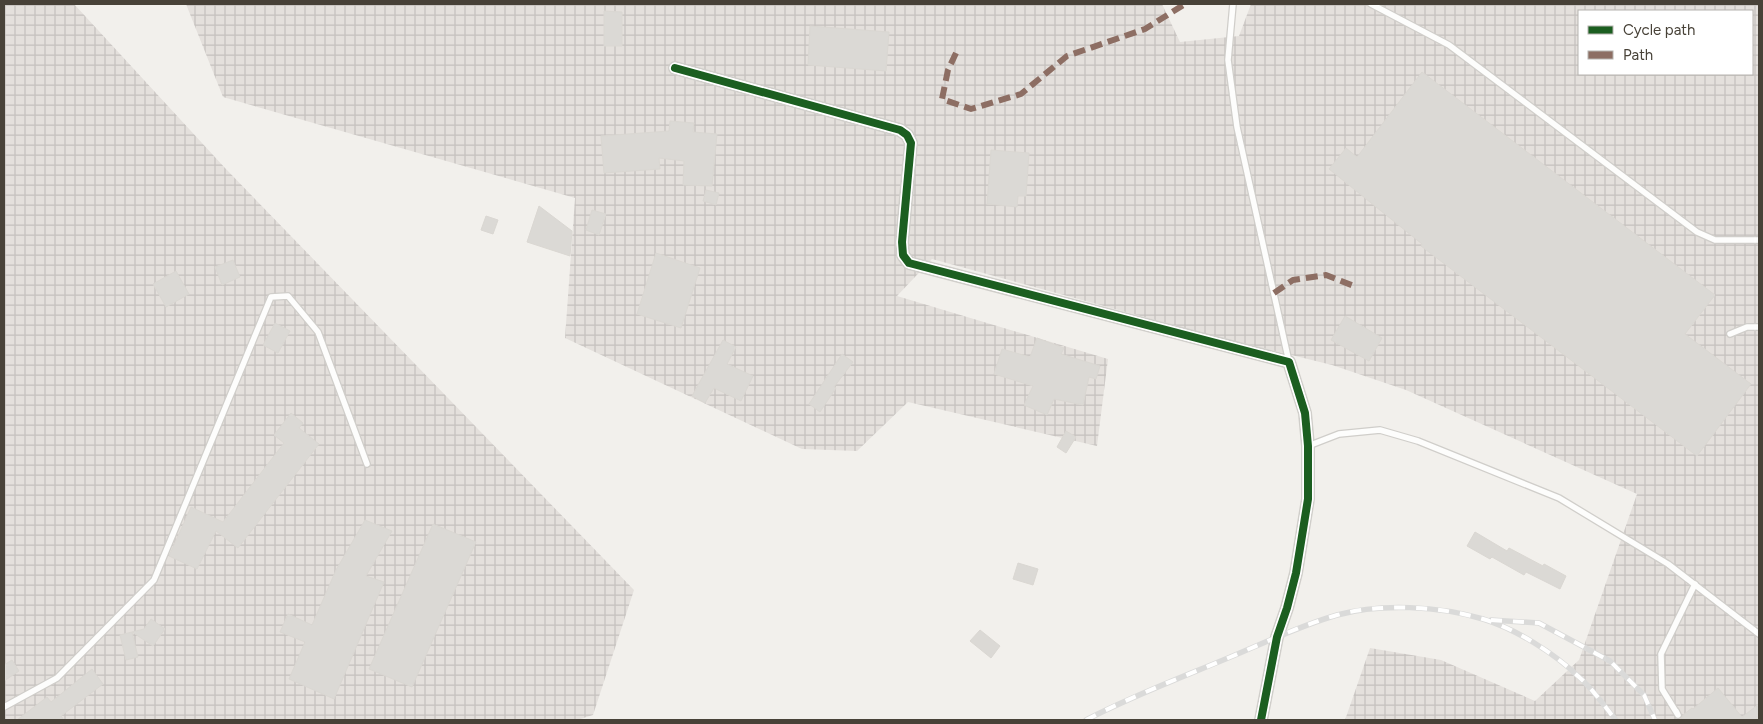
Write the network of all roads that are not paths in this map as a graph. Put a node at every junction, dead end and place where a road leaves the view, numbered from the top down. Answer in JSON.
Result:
{"nodes":[{"id":1,"x":1233,"y":4,"type":"edge"},
{"id":2,"x":1370,"y":4,"type":"edge"},
{"id":3,"x":675,"y":68,"type":"dead end"},
{"id":4,"x":1759,"y":240,"type":"edge"},
{"id":5,"x":1759,"y":327,"type":"edge"},
{"id":6,"x":1730,"y":334,"type":"dead end"},
{"id":7,"x":1288,"y":362,"type":"junction"},
{"id":8,"x":1308,"y":446,"type":"junction"},
{"id":9,"x":367,"y":464,"type":"dead end"},
{"id":10,"x":1695,"y":584,"type":"junction"},
{"id":11,"x":1759,"y":634,"type":"edge"},
{"id":12,"x":4,"y":706,"type":"edge"},
{"id":13,"x":1676,"y":711,"type":"dead end"},
{"id":14,"x":1261,"y":720,"type":"edge"}],
"edges":[{"from":1,"to":7,"type":"lane"},
{"from":2,"to":4,"type":"lane"},
{"from":3,"to":7,"type":"street"},
{"from":5,"to":6,"type":"lane"},
{"from":7,"to":8,"type":"street"},
{"from":8,"to":10,"type":"lane"},
{"from":8,"to":14,"type":"street"},
{"from":9,"to":12,"type":"lane"},
{"from":10,"to":11,"type":"lane"},
{"from":10,"to":13,"type":"lane"}]}
